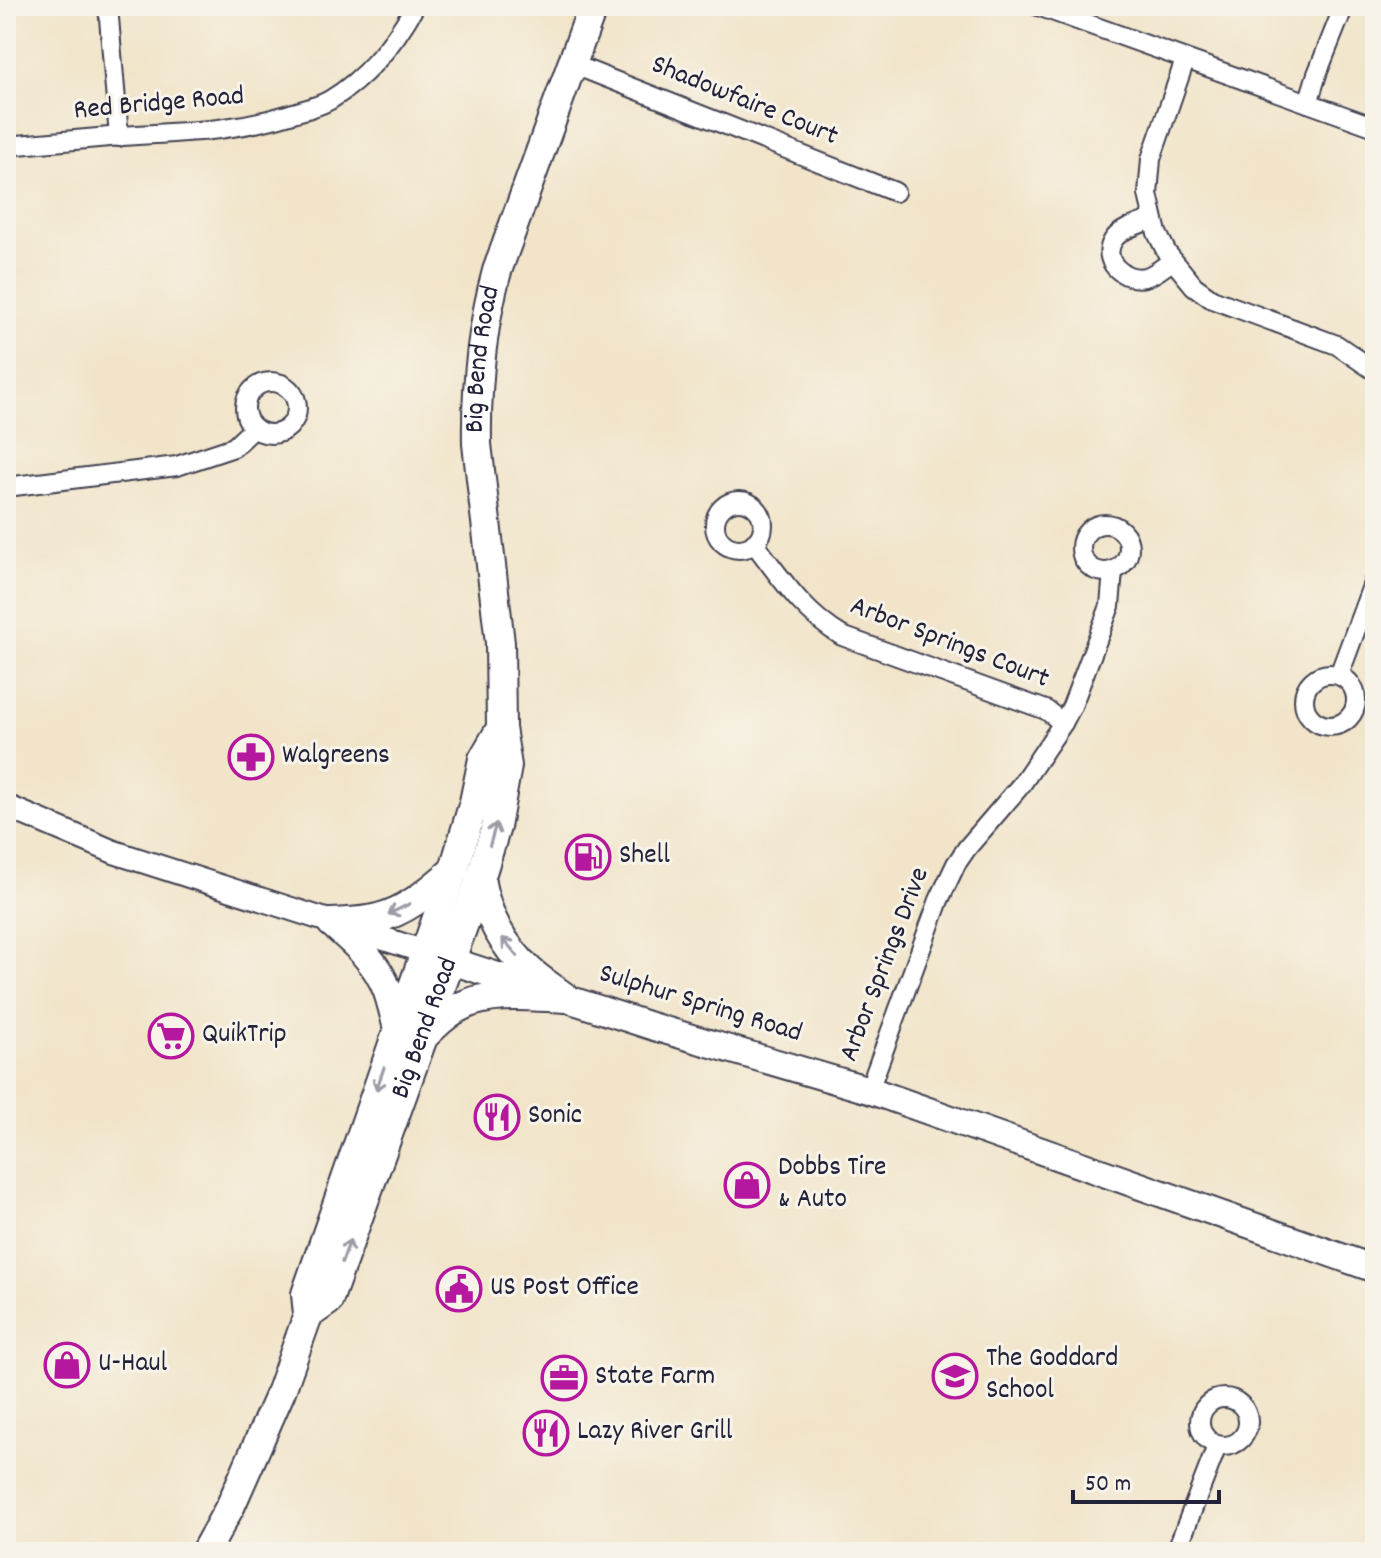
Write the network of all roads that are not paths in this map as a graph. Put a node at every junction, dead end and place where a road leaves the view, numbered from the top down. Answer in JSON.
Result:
{"nodes":[{"id":1,"x":108,"y":6,"type":"edge"},
{"id":2,"x":415,"y":6,"type":"edge"},
{"id":3,"x":593,"y":6,"type":"edge"},
{"id":4,"x":1038,"y":6,"type":"edge"},
{"id":5,"x":1344,"y":6,"type":"edge"},
{"id":6,"x":1185,"y":60,"type":"junction"},
{"id":7,"x":572,"y":64,"type":"junction"},
{"id":8,"x":1308,"y":103,"type":"junction"},
{"id":9,"x":1375,"y":127,"type":"edge"},
{"id":10,"x":119,"y":137,"type":"junction"},
{"id":11,"x":6,"y":146,"type":"edge"},
{"id":12,"x":895,"y":192,"type":"dead end"},
{"id":13,"x":1153,"y":219,"type":"junction"},
{"id":14,"x":1172,"y":261,"type":"junction"},
{"id":15,"x":1375,"y":371,"type":"edge"},
{"id":16,"x":254,"y":428,"type":"dead end"},
{"id":17,"x":6,"y":487,"type":"edge"},
{"id":18,"x":754,"y":543,"type":"dead end"},
{"id":19,"x":1113,"y":571,"type":"dead end"},
{"id":20,"x":1375,"y":578,"type":"edge"},
{"id":21,"x":1339,"y":675,"type":"dead end"},
{"id":22,"x":1063,"y":723,"type":"junction"},
{"id":23,"x":6,"y":806,"type":"edge"},
{"id":24,"x":467,"y":874,"type":"junction"},
{"id":25,"x":332,"y":923,"type":"junction"},
{"id":26,"x":438,"y":956,"type":"junction"},
{"id":27,"x":566,"y":998,"type":"junction"},
{"id":28,"x":410,"y":1033,"type":"junction"},
{"id":29,"x":869,"y":1090,"type":"junction"},
{"id":30,"x":1375,"y":1269,"type":"edge"},
{"id":31,"x":1217,"y":1446,"type":"dead end"},
{"id":32,"x":205,"y":1552,"type":"edge"},
{"id":33,"x":1176,"y":1552,"type":"edge"}],
"edges":[{"from":1,"to":10,"type":"street"},
{"from":2,"to":10,"type":"street","name":"Red Bridge Road"},
{"from":3,"to":7,"type":"main road","name":"Big Bend Road"},
{"from":4,"to":6,"type":"street"},
{"from":5,"to":8,"type":"street"},
{"from":6,"to":8,"type":"street"},
{"from":6,"to":13,"type":"street"},
{"from":7,"to":12,"type":"street","name":"Shadowfaire Court"},
{"from":7,"to":24,"type":"main road","name":"Big Bend Road"},
{"from":8,"to":9,"type":"street"},
{"from":10,"to":11,"type":"street","name":"Red Bridge Road"},
{"from":13,"to":14,"type":"street"},
{"from":13,"to":14,"type":"street"},
{"from":14,"to":15,"type":"street"},
{"from":16,"to":17,"type":"street"},
{"from":18,"to":22,"type":"street","name":"Arbor Springs Court"},
{"from":19,"to":22,"type":"street","name":"Arbor Springs Drive"},
{"from":20,"to":21,"type":"street"},
{"from":22,"to":29,"type":"street","name":"Arbor Springs Drive"},
{"from":23,"to":25,"type":"street","name":"Sulphur Spring Road"},
{"from":24,"to":25,"type":"main road","one_way":true},
{"from":24,"to":26,"type":"main road","name":"Big Bend Road"},
{"from":27,"to":24,"type":"main road","one_way":true},
{"from":25,"to":26,"type":"street","name":"Sulphur Spring Road"},
{"from":25,"to":28,"type":"main road"},
{"from":26,"to":27,"type":"main road","name":"Sulphur Spring Road"},
{"from":26,"to":28,"type":"main road","name":"Big Bend Road"},
{"from":27,"to":28,"type":"main road"},
{"from":27,"to":29,"type":"main road","name":"Sulphur Spring Road"},
{"from":28,"to":32,"type":"main road","name":"Big Bend Road"},
{"from":29,"to":30,"type":"main road","name":"Sulphur Spring Road"},
{"from":31,"to":33,"type":"street"}]}
